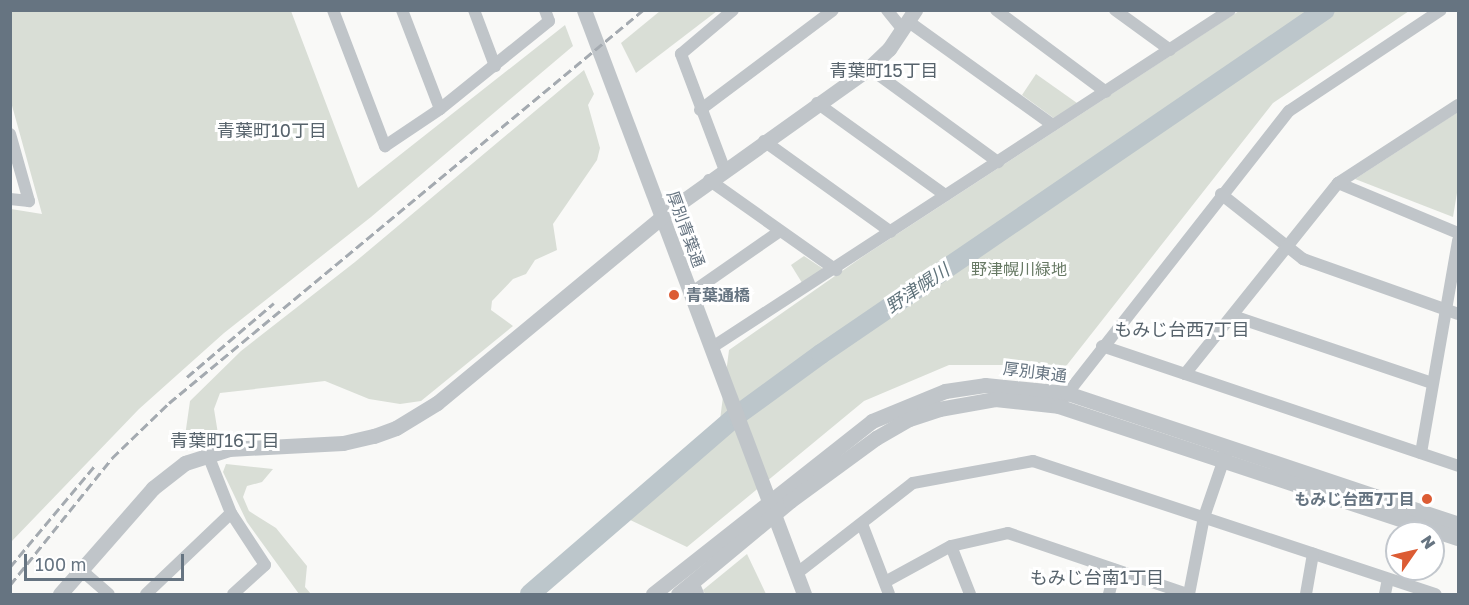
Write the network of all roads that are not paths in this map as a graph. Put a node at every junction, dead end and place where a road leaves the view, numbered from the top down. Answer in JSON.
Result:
{"nodes":[{"id":1,"x":333,"y":10,"type":"edge"},
{"id":2,"x":402,"y":10,"type":"edge"},
{"id":3,"x":474,"y":10,"type":"edge"},
{"id":4,"x":545,"y":10,"type":"edge"},
{"id":5,"x":584,"y":10,"type":"edge"},
{"id":6,"x":733,"y":10,"type":"edge"},
{"id":7,"x":833,"y":10,"type":"edge"},
{"id":8,"x":887,"y":10,"type":"edge"},
{"id":9,"x":996,"y":10,"type":"edge"},
{"id":10,"x":1230,"y":10,"type":"edge"},
{"id":11,"x":1441,"y":10,"type":"edge"},
{"id":12,"x":1125,"y":13,"type":"edge"},
{"id":13,"x":909,"y":21,"type":"edge"},
{"id":14,"x":1170,"y":50,"type":"junction"},
{"id":15,"x":495,"y":66,"type":"junction"},
{"id":16,"x":869,"y":68,"type":"junction"},
{"id":17,"x":1106,"y":92,"type":"junction"},
{"id":18,"x":817,"y":104,"type":"junction"},
{"id":19,"x":1458,"y":105,"type":"edge"},
{"id":20,"x":440,"y":109,"type":"junction"},
{"id":21,"x":700,"y":110,"type":"junction"},
{"id":22,"x":1053,"y":125,"type":"junction"},
{"id":23,"x":10,"y":134,"type":"edge"},
{"id":24,"x":764,"y":141,"type":"junction"},
{"id":25,"x":998,"y":162,"type":"junction"},
{"id":26,"x":724,"y":168,"type":"junction"},
{"id":27,"x":709,"y":180,"type":"junction"},
{"id":28,"x":1338,"y":183,"type":"junction"},
{"id":29,"x":1221,"y":194,"type":"junction"},
{"id":30,"x":945,"y":195,"type":"junction"},
{"id":31,"x":10,"y":199,"type":"edge"},
{"id":32,"x":663,"y":216,"type":"junction"},
{"id":33,"x":780,"y":231,"type":"junction"},
{"id":34,"x":891,"y":232,"type":"junction"},
{"id":35,"x":1458,"y":233,"type":"edge"},
{"id":36,"x":1458,"y":240,"type":"edge"},
{"id":37,"x":1287,"y":248,"type":"junction"},
{"id":38,"x":836,"y":270,"type":"junction"},
{"id":39,"x":691,"y":293,"type":"junction"},
{"id":40,"x":1452,"y":313,"type":"edge"},
{"id":41,"x":1233,"y":316,"type":"junction"},
{"id":42,"x":1102,"y":346,"type":"junction"},
{"id":43,"x":711,"y":348,"type":"junction"},
{"id":44,"x":1185,"y":374,"type":"junction"},
{"id":45,"x":1432,"y":383,"type":"junction"},
{"id":46,"x":1067,"y":393,"type":"junction"},
{"id":47,"x":1059,"y":406,"type":"junction"},
{"id":48,"x":1226,"y":453,"type":"junction"},
{"id":49,"x":1421,"y":453,"type":"junction"},
{"id":50,"x":208,"y":455,"type":"junction"},
{"id":51,"x":1458,"y":466,"type":"edge"},
{"id":52,"x":772,"y":507,"type":"junction"},
{"id":53,"x":231,"y":513,"type":"junction"},
{"id":54,"x":1204,"y":517,"type":"junction"},
{"id":55,"x":862,"y":524,"type":"junction"},
{"id":56,"x":1458,"y":524,"type":"edge"},
{"id":57,"x":1458,"y":538,"type":"edge"},
{"id":58,"x":951,"y":546,"type":"junction"},
{"id":59,"x":1314,"y":554,"type":"junction"},
{"id":60,"x":80,"y":568,"type":"junction"},
{"id":61,"x":1115,"y":570,"type":"junction"},
{"id":62,"x":796,"y":574,"type":"junction"},
{"id":63,"x":1385,"y":578,"type":"edge"},
{"id":64,"x":1394,"y":581,"type":"edge"},
{"id":65,"x":885,"y":582,"type":"junction"},
{"id":66,"x":695,"y":588,"type":"edge"},
{"id":67,"x":60,"y":594,"type":"edge"},
{"id":68,"x":109,"y":594,"type":"edge"},
{"id":69,"x":146,"y":594,"type":"edge"},
{"id":70,"x":233,"y":594,"type":"edge"},
{"id":71,"x":653,"y":594,"type":"edge"},
{"id":72,"x":678,"y":594,"type":"edge"},
{"id":73,"x":804,"y":594,"type":"edge"},
{"id":74,"x":889,"y":594,"type":"edge"},
{"id":75,"x":970,"y":594,"type":"edge"},
{"id":76,"x":1109,"y":594,"type":"edge"},
{"id":77,"x":1188,"y":594,"type":"edge"},
{"id":78,"x":1306,"y":594,"type":"edge"},
{"id":79,"x":1436,"y":594,"type":"edge"}],
"edges":[{"from":1,"to":20,"type":"street"},
{"from":2,"to":20,"type":"street"},
{"from":3,"to":15,"type":"street"},
{"from":4,"to":15,"type":"street"},
{"from":5,"to":32,"type":"street","name":"厚別青葉通"},
{"from":6,"to":21,"type":"street"},
{"from":7,"to":21,"type":"street"},
{"from":8,"to":13,"type":"street"},
{"from":9,"to":17,"type":"street"},
{"from":10,"to":14,"type":"street"},
{"from":11,"to":29,"type":"street"},
{"from":12,"to":14,"type":"street"},
{"from":13,"to":16,"type":"street"},
{"from":13,"to":22,"type":"street"},
{"from":14,"to":17,"type":"street"},
{"from":15,"to":20,"type":"street"},
{"from":16,"to":18,"type":"street"},
{"from":16,"to":25,"type":"street"},
{"from":17,"to":22,"type":"street"},
{"from":18,"to":24,"type":"street"},
{"from":18,"to":30,"type":"street"},
{"from":19,"to":28,"type":"street"},
{"from":21,"to":26,"type":"street"},
{"from":22,"to":25,"type":"street"},
{"from":23,"to":31,"type":"street"},
{"from":24,"to":26,"type":"street"},
{"from":24,"to":34,"type":"street"},
{"from":25,"to":30,"type":"street"},
{"from":26,"to":27,"type":"street"},
{"from":27,"to":32,"type":"street"},
{"from":27,"to":33,"type":"street"},
{"from":28,"to":35,"type":"street"},
{"from":28,"to":37,"type":"street"},
{"from":29,"to":37,"type":"street"},
{"from":29,"to":42,"type":"street"},
{"from":30,"to":34,"type":"street"},
{"from":32,"to":39,"type":"street","name":"厚別青葉通"},
{"from":32,"to":50,"type":"street"},
{"from":33,"to":38,"type":"street"},
{"from":33,"to":39,"type":"street"},
{"from":34,"to":38,"type":"street"},
{"from":36,"to":40,"type":"street"},
{"from":37,"to":40,"type":"street"},
{"from":37,"to":41,"type":"street"},
{"from":38,"to":43,"type":"street"},
{"from":39,"to":43,"type":"street","name":"厚別青葉通"},
{"from":40,"to":45,"type":"street"},
{"from":41,"to":44,"type":"street"},
{"from":41,"to":45,"type":"street"},
{"from":42,"to":44,"type":"street"},
{"from":42,"to":46,"type":"street"},
{"from":43,"to":52,"type":"street","name":"厚別青葉通"},
{"from":44,"to":49,"type":"street"},
{"from":45,"to":49,"type":"street"},
{"from":46,"to":47,"type":"street"},
{"from":46,"to":48,"type":"street","name":"厚別東通"},
{"from":46,"to":52,"type":"street","name":"厚別東通"},
{"from":47,"to":48,"type":"street","name":"厚別東通"},
{"from":47,"to":52,"type":"street","name":"厚別東通"},
{"from":48,"to":54,"type":"street"},
{"from":48,"to":56,"type":"street","name":"厚別東通"},
{"from":48,"to":57,"type":"street","name":"厚別東通"},
{"from":49,"to":51,"type":"street"},
{"from":50,"to":53,"type":"street"},
{"from":50,"to":60,"type":"street"},
{"from":52,"to":62,"type":"street","name":"厚別青葉通"},
{"from":52,"to":66,"type":"street","name":"厚別東通"},
{"from":52,"to":71,"type":"street","name":"厚別東通"},
{"from":53,"to":69,"type":"street"},
{"from":53,"to":70,"type":"street"},
{"from":54,"to":55,"type":"street"},
{"from":54,"to":59,"type":"street"},
{"from":54,"to":77,"type":"street"},
{"from":55,"to":62,"type":"street"},
{"from":55,"to":65,"type":"street"},
{"from":58,"to":61,"type":"street"},
{"from":58,"to":65,"type":"street"},
{"from":58,"to":75,"type":"street"},
{"from":59,"to":63,"type":"street"},
{"from":59,"to":78,"type":"street"},
{"from":60,"to":67,"type":"street"},
{"from":60,"to":68,"type":"street"},
{"from":61,"to":76,"type":"street"},
{"from":61,"to":77,"type":"street"},
{"from":62,"to":73,"type":"street","name":"厚別青葉通"},
{"from":64,"to":79,"type":"street"},
{"from":65,"to":74,"type":"street"},
{"from":66,"to":72,"type":"street","name":"厚別東通"}]}
